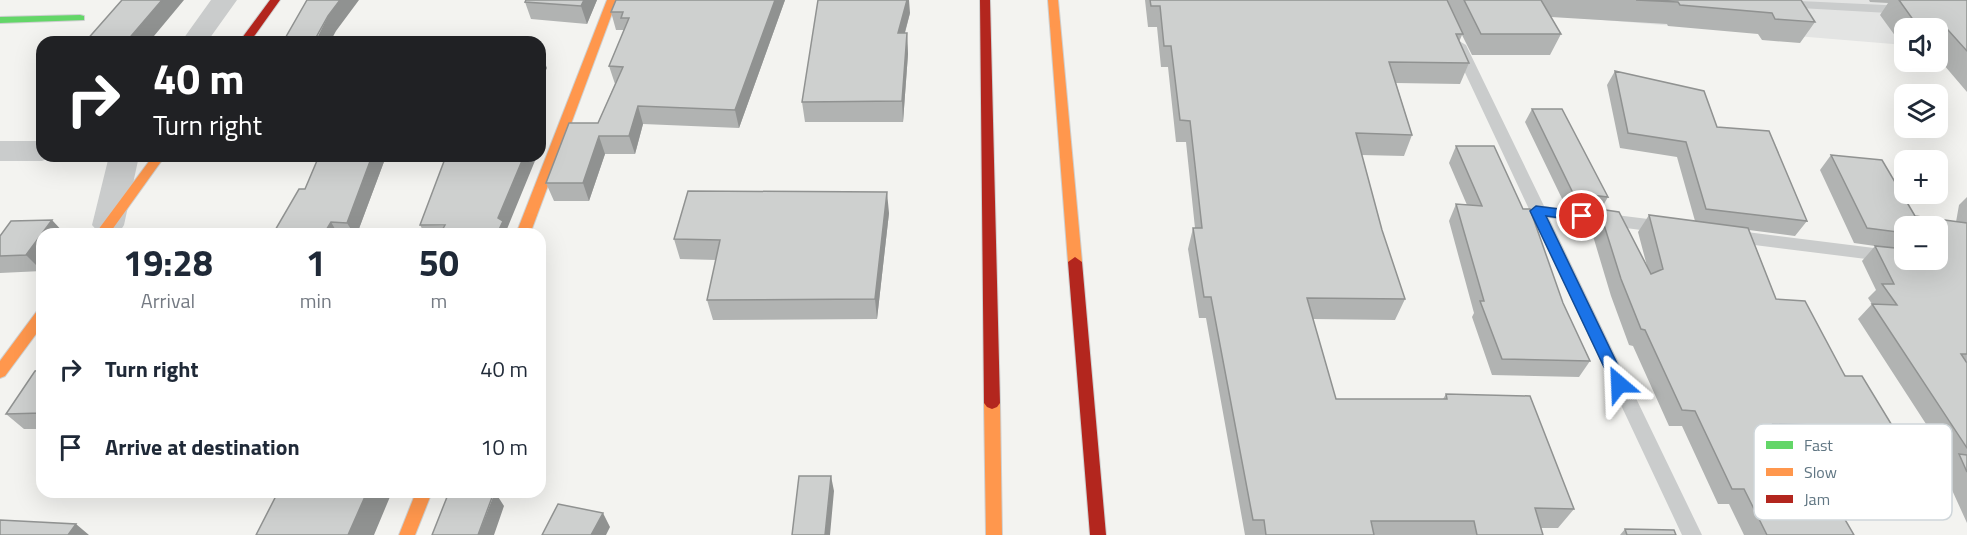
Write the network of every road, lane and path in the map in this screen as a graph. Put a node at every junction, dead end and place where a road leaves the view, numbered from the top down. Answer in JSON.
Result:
{"nodes":[{"id":1,"x":224,"y":0,"type":"edge"},
{"id":2,"x":275,"y":0,"type":"edge"},
{"id":3,"x":612,"y":0,"type":"edge"},
{"id":4,"x":985,"y":0,"type":"edge"},
{"id":5,"x":1053,"y":0,"type":"edge"},
{"id":6,"x":1770,"y":3,"type":"edge"},
{"id":7,"x":1921,"y":10,"type":"edge"},
{"id":8,"x":80,"y":18,"type":"dead end"},
{"id":9,"x":0,"y":20,"type":"edge"},
{"id":10,"x":1452,"y":32,"type":"edge"},
{"id":11,"x":198,"y":36,"type":"edge"},
{"id":12,"x":248,"y":36,"type":"edge"},
{"id":13,"x":0,"y":151,"type":"edge"},
{"id":14,"x":36,"y":151,"type":"edge"},
{"id":15,"x":122,"y":162,"type":"edge"},
{"id":16,"x":155,"y":162,"type":"edge"},
{"id":17,"x":1536,"y":211,"type":"junction"},
{"id":18,"x":106,"y":228,"type":"edge"},
{"id":19,"x":106,"y":228,"type":"edge"},
{"id":20,"x":525,"y":228,"type":"edge"},
{"id":21,"x":1677,"y":229,"type":"edge"},
{"id":22,"x":1712,"y":233,"type":"edge"},
{"id":23,"x":1894,"y":256,"type":"edge"},
{"id":24,"x":36,"y":323,"type":"edge"},
{"id":25,"x":0,"y":372,"type":"edge"},
{"id":26,"x":422,"y":498,"type":"edge"},
{"id":27,"x":407,"y":535,"type":"edge"},
{"id":28,"x":994,"y":535,"type":"edge"},
{"id":29,"x":1098,"y":535,"type":"edge"},
{"id":30,"x":1692,"y":535,"type":"edge"}],
"edges":[{"from":1,"to":11,"type":"street"},
{"from":2,"to":12,"type":"main road"},
{"from":3,"to":20,"type":"main road"},
{"from":4,"to":28,"type":"main road"},
{"from":5,"to":29,"type":"main road"},
{"from":6,"to":7,"type":"lane"},
{"from":8,"to":9,"type":"main road"},
{"from":10,"to":17,"type":"lane"},
{"from":13,"to":14,"type":"street"},
{"from":15,"to":18,"type":"street"},
{"from":16,"to":19,"type":"main road"},
{"from":17,"to":21,"type":"lane"},
{"from":17,"to":30,"type":"lane"},
{"from":22,"to":23,"type":"lane"},
{"from":24,"to":25,"type":"main road"},
{"from":26,"to":27,"type":"main road"}]}
